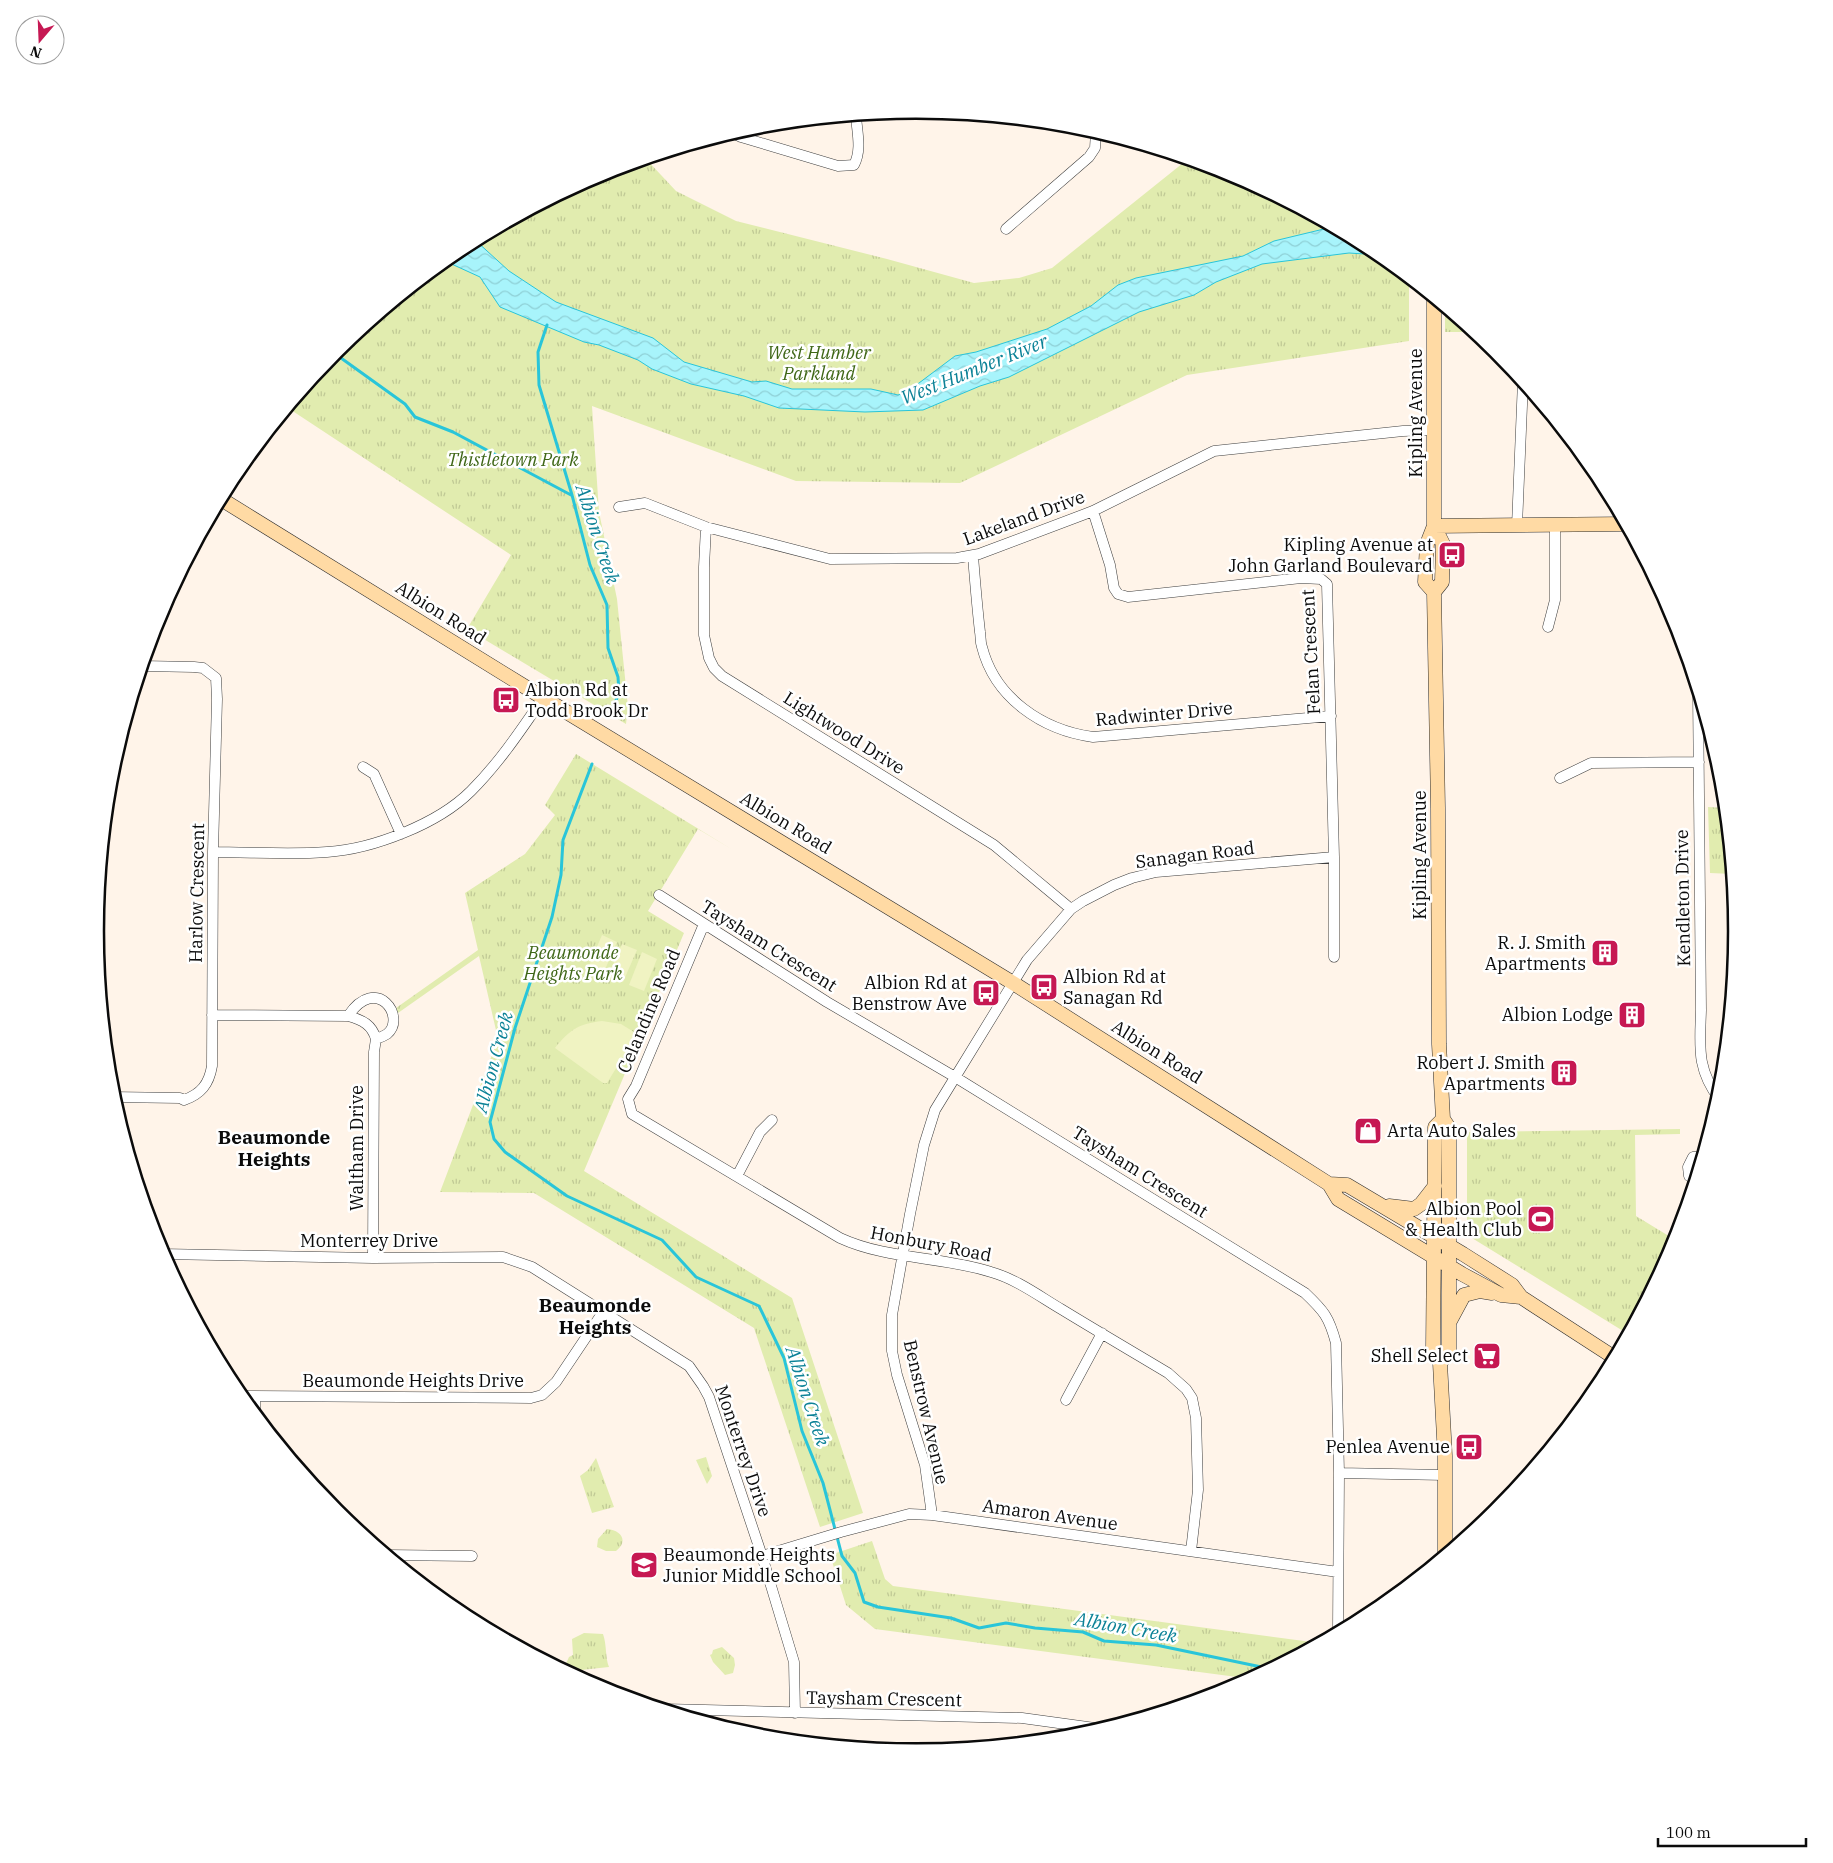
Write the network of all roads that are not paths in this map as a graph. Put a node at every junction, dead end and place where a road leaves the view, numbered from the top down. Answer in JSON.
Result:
{"nodes":[{"id":1,"x":856,"y":121,"type":"edge"},
{"id":2,"x":743,"y":138,"type":"edge"},
{"id":3,"x":1096,"y":139,"type":"edge"},
{"id":4,"x":1006,"y":229,"type":"dead end"},
{"id":5,"x":1434,"y":306,"type":"edge"},
{"id":6,"x":1523,"y":390,"type":"edge"},
{"id":7,"x":1435,"y":430,"type":"junction"},
{"id":8,"x":227,"y":503,"type":"edge"},
{"id":9,"x":619,"y":508,"type":"dead end"},
{"id":10,"x":1094,"y":512,"type":"junction"},
{"id":11,"x":1619,"y":524,"type":"edge"},
{"id":12,"x":1555,"y":525,"type":"junction"},
{"id":13,"x":1434,"y":526,"type":"junction"},
{"id":14,"x":1517,"y":526,"type":"junction"},
{"id":15,"x":706,"y":527,"type":"junction"},
{"id":16,"x":973,"y":556,"type":"junction"},
{"id":17,"x":1548,"y":627,"type":"dead end"},
{"id":18,"x":148,"y":666,"type":"edge"},
{"id":19,"x":543,"y":698,"type":"junction"},
{"id":20,"x":1698,"y":709,"type":"edge"},
{"id":21,"x":1331,"y":716,"type":"junction"},
{"id":22,"x":1699,"y":762,"type":"junction"},
{"id":23,"x":363,"y":767,"type":"dead end"},
{"id":24,"x":1560,"y":778,"type":"dead end"},
{"id":25,"x":401,"y":834,"type":"junction"},
{"id":26,"x":213,"y":852,"type":"junction"},
{"id":27,"x":1334,"y":857,"type":"junction"},
{"id":28,"x":660,"y":895,"type":"dead end"},
{"id":29,"x":1071,"y":909,"type":"junction"},
{"id":30,"x":704,"y":924,"type":"junction"},
{"id":31,"x":1334,"y":957,"type":"dead end"},
{"id":32,"x":1013,"y":983,"type":"junction"},
{"id":33,"x":212,"y":1014,"type":"junction"},
{"id":34,"x":348,"y":1016,"type":"junction"},
{"id":35,"x":376,"y":1039,"type":"junction"},
{"id":36,"x":955,"y":1077,"type":"junction"},
{"id":37,"x":1714,"y":1091,"type":"edge"},
{"id":38,"x":120,"y":1096,"type":"edge"},
{"id":39,"x":630,"y":1110,"type":"joint"},
{"id":40,"x":1443,"y":1119,"type":"junction"},
{"id":41,"x":772,"y":1120,"type":"dead end"},
{"id":42,"x":1697,"y":1157,"type":"edge"},
{"id":43,"x":738,"y":1176,"type":"junction"},
{"id":44,"x":1691,"y":1177,"type":"edge"},
{"id":45,"x":1329,"y":1184,"type":"junction"},
{"id":46,"x":1435,"y":1186,"type":"junction"},
{"id":47,"x":1383,"y":1205,"type":"junction"},
{"id":48,"x":1435,"y":1237,"type":"junction"},
{"id":49,"x":1450,"y":1246,"type":"junction"},
{"id":50,"x":171,"y":1254,"type":"edge"},
{"id":51,"x":903,"y":1255,"type":"junction"},
{"id":52,"x":373,"y":1258,"type":"junction"},
{"id":53,"x":1434,"y":1258,"type":"junction"},
{"id":54,"x":1450,"y":1267,"type":"junction"},
{"id":55,"x":1501,"y":1295,"type":"junction"},
{"id":56,"x":1520,"y":1298,"type":"junction"},
{"id":57,"x":604,"y":1312,"type":"junction"},
{"id":58,"x":1449,"y":1324,"type":"junction"},
{"id":59,"x":1102,"y":1333,"type":"junction"},
{"id":60,"x":1610,"y":1354,"type":"edge"},
{"id":61,"x":1440,"y":1363,"type":"junction"},
{"id":62,"x":251,"y":1397,"type":"edge"},
{"id":63,"x":255,"y":1397,"type":"junction"},
{"id":64,"x":1066,"y":1400,"type":"dead end"},
{"id":65,"x":255,"y":1402,"type":"edge"},
{"id":66,"x":1339,"y":1473,"type":"junction"},
{"id":67,"x":1445,"y":1475,"type":"junction"},
{"id":68,"x":932,"y":1514,"type":"junction"},
{"id":69,"x":1445,"y":1549,"type":"edge"},
{"id":70,"x":1192,"y":1551,"type":"junction"},
{"id":71,"x":396,"y":1555,"type":"edge"},
{"id":72,"x":472,"y":1556,"type":"dead end"},
{"id":73,"x":762,"y":1556,"type":"junction"},
{"id":74,"x":1338,"y":1572,"type":"junction"},
{"id":75,"x":1338,"y":1626,"type":"edge"},
{"id":76,"x":682,"y":1710,"type":"edge"},
{"id":77,"x":795,"y":1713,"type":"junction"},
{"id":78,"x":1085,"y":1727,"type":"edge"}],
"edges":[{"from":1,"to":2,"type":"street"},
{"from":3,"to":4,"type":"street"},
{"from":5,"to":7,"type":"main road","name":"Kipling Avenue"},
{"from":6,"to":14,"type":"street"},
{"from":7,"to":10,"type":"street","name":"Lakeland Drive"},
{"from":7,"to":13,"type":"main road","name":"Kipling Avenue"},
{"from":8,"to":19,"type":"main road","name":"Albion Road"},
{"from":9,"to":15,"type":"street","name":"Lakeland Drive"},
{"from":10,"to":16,"type":"street","name":"Lakeland Drive"},
{"from":10,"to":21,"type":"street","name":"Felan Crescent"},
{"from":11,"to":12,"type":"main road"},
{"from":12,"to":14,"type":"main road"},
{"from":12,"to":17,"type":"street"},
{"from":13,"to":14,"type":"main road"},
{"from":13,"to":40,"type":"main road","name":"Kipling Avenue"},
{"from":15,"to":16,"type":"street","name":"Lakeland Drive"},
{"from":15,"to":29,"type":"street","name":"Lightwood Drive"},
{"from":16,"to":21,"type":"street","name":"Radwinter Drive"},
{"from":18,"to":26,"type":"street","name":"Harlow Crescent"},
{"from":19,"to":25,"type":"street"},
{"from":19,"to":32,"type":"main road","name":"Albion Road"},
{"from":20,"to":22,"type":"street","name":"Kendleton Drive"},
{"from":21,"to":27,"type":"street","name":"Felan Crescent"},
{"from":22,"to":24,"type":"street"},
{"from":22,"to":37,"type":"street","name":"Kendleton Drive"},
{"from":23,"to":25,"type":"street"},
{"from":25,"to":26,"type":"street"},
{"from":26,"to":33,"type":"street","name":"Harlow Crescent"},
{"from":27,"to":29,"type":"street","name":"Sanagan Road"},
{"from":27,"to":31,"type":"street","name":"Felan Crescent"},
{"from":28,"to":30,"type":"street","name":"Taysham Crescent"},
{"from":29,"to":32,"type":"street","name":"Sanagan Road"},
{"from":30,"to":36,"type":"street","name":"Taysham Crescent"},
{"from":30,"to":39,"type":"street","name":"Celandine Road"},
{"from":32,"to":36,"type":"street","name":"Benstrow Avenue"},
{"from":32,"to":45,"type":"main road","name":"Albion Road"},
{"from":33,"to":34,"type":"street"},
{"from":33,"to":38,"type":"street","name":"Harlow Crescent"},
{"from":34,"to":35,"type":"street"},
{"from":34,"to":35,"type":"street"},
{"from":35,"to":52,"type":"street","name":"Waltham Drive"},
{"from":36,"to":51,"type":"street","name":"Benstrow Avenue"},
{"from":36,"to":66,"type":"street","name":"Taysham Crescent"},
{"from":39,"to":43,"type":"street","name":"Honbury Road"},
{"from":40,"to":46,"type":"main road","name":"Kipling Avenue"},
{"from":40,"to":49,"type":"main road","name":"Kipling Avenue"},
{"from":41,"to":43,"type":"street"},
{"from":42,"to":44,"type":"street"},
{"from":43,"to":51,"type":"street","name":"Honbury Road"},
{"from":45,"to":47,"type":"main road","name":"Albion Road"},
{"from":45,"to":53,"type":"main road","name":"Albion Road"},
{"from":46,"to":47,"type":"main road"},
{"from":46,"to":48,"type":"main road","name":"Kipling Avenue"},
{"from":47,"to":48,"type":"main road","name":"Albion Road"},
{"from":48,"to":49,"type":"main road","name":"Albion Road"},
{"from":48,"to":53,"type":"main road","name":"Kipling Avenue"},
{"from":49,"to":54,"type":"main road","name":"Kipling Avenue"},
{"from":49,"to":56,"type":"main road","name":"Albion Road"},
{"from":50,"to":52,"type":"street","name":"Monterrey Drive"},
{"from":51,"to":59,"type":"street","name":"Honbury Road"},
{"from":51,"to":68,"type":"street","name":"Benstrow Avenue"},
{"from":52,"to":57,"type":"street","name":"Monterrey Drive"},
{"from":53,"to":54,"type":"main road","name":"Albion Road"},
{"from":53,"to":61,"type":"main road","name":"Kipling Avenue"},
{"from":54,"to":55,"type":"main road","name":"Albion Road"},
{"from":54,"to":58,"type":"main road","name":"Kipling Avenue"},
{"from":55,"to":56,"type":"main road","name":"Albion Road"},
{"from":55,"to":58,"type":"main road"},
{"from":56,"to":60,"type":"main road","name":"Albion Road"},
{"from":57,"to":63,"type":"street","name":"Beaumonde Heights Drive"},
{"from":57,"to":73,"type":"street","name":"Monterrey Drive"},
{"from":58,"to":61,"type":"main road","name":"Kipling Avenue"},
{"from":59,"to":64,"type":"street"},
{"from":59,"to":70,"type":"street","name":"Honbury Road"},
{"from":61,"to":67,"type":"main road","name":"Kipling Avenue"},
{"from":62,"to":63,"type":"street","name":"Beaumonde Heights Drive"},
{"from":63,"to":65,"type":"street"},
{"from":66,"to":67,"type":"street"},
{"from":66,"to":74,"type":"street","name":"Taysham Crescent"},
{"from":67,"to":69,"type":"main road","name":"Kipling Avenue"},
{"from":68,"to":70,"type":"street","name":"Amaron Avenue"},
{"from":68,"to":73,"type":"street","name":"Amaron Avenue"},
{"from":70,"to":74,"type":"street","name":"Amaron Avenue"},
{"from":71,"to":72,"type":"street"},
{"from":73,"to":77,"type":"street","name":"Monterrey Drive"},
{"from":74,"to":75,"type":"street","name":"Taysham Crescent"},
{"from":76,"to":77,"type":"street","name":"Taysham Crescent"},
{"from":77,"to":78,"type":"street","name":"Taysham Crescent"}]}
